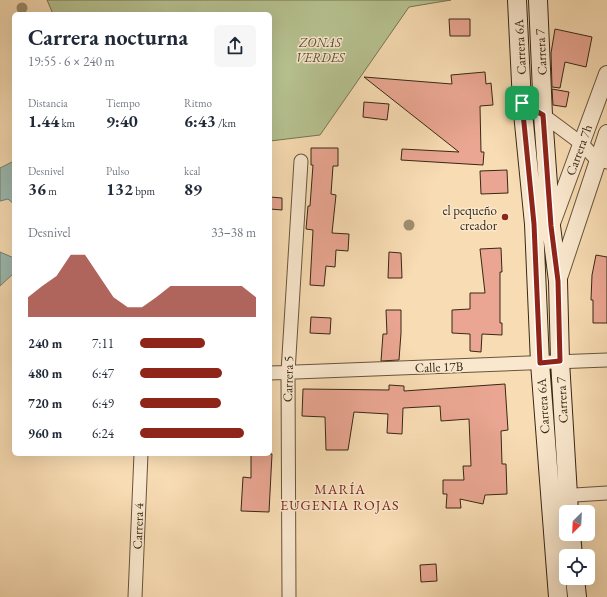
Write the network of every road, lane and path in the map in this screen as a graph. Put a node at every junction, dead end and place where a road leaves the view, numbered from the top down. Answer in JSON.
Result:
{"nodes":[{"id":1,"x":518,"y":0,"type":"edge"},
{"id":2,"x":538,"y":0,"type":"edge"},
{"id":3,"x":607,"y":74,"type":"edge"},
{"id":4,"x":522,"y":103,"type":"junction"},
{"id":5,"x":543,"y":115,"type":"junction"},
{"id":6,"x":607,"y":133,"type":"edge"},
{"id":7,"x":582,"y":144,"type":"junction"},
{"id":8,"x":301,"y":160,"type":"dead end"},
{"id":9,"x":602,"y":161,"type":"edge"},
{"id":10,"x":551,"y":226,"type":"junction"},
{"id":11,"x":558,"y":281,"type":"junction"},
{"id":12,"x":607,"y":360,"type":"edge"},
{"id":13,"x":560,"y":361,"type":"junction"},
{"id":14,"x":540,"y":363,"type":"junction"},
{"id":15,"x":288,"y":372,"type":"junction"},
{"id":16,"x":272,"y":373,"type":"edge"},
{"id":17,"x":141,"y":456,"type":"edge"},
{"id":18,"x":607,"y":493,"type":"edge"},
{"id":19,"x":562,"y":501,"type":"edge"},
{"id":20,"x":576,"y":585,"type":"edge"},
{"id":21,"x":135,"y":597,"type":"edge"},
{"id":22,"x":289,"y":597,"type":"edge"},
{"id":23,"x":558,"y":597,"type":"edge"},
{"id":24,"x":577,"y":597,"type":"edge"}],
"edges":[{"from":1,"to":4,"type":"main road","name":"Carrera 6A"},
{"from":2,"to":5,"type":"main road","name":"Carrera 7"},
{"from":3,"to":7,"type":"street","name":"Carrera 7h"},
{"from":4,"to":5,"type":"street"},
{"from":4,"to":14,"type":"main road","name":"Carrera 6A"},
{"from":5,"to":7,"type":"street"},
{"from":5,"to":10,"type":"main road","name":"Carrera 7"},
{"from":6,"to":9,"type":"street","name":"Carrera 7h"},
{"from":7,"to":9,"type":"street"},
{"from":7,"to":10,"type":"street","name":"Carrera 7h"},
{"from":8,"to":15,"type":"street","name":"Carrera 5"},
{"from":9,"to":11,"type":"street","name":"Carrera 7h"},
{"from":10,"to":11,"type":"main road","name":"Carrera 7"},
{"from":11,"to":13,"type":"main road","name":"Carrera 7"},
{"from":12,"to":13,"type":"street","name":"Calle 17B"},
{"from":13,"to":14,"type":"street","name":"Calle 17B"},
{"from":13,"to":19,"type":"main road","name":"Carrera 7"},
{"from":14,"to":15,"type":"street","name":"Calle 17B"},
{"from":14,"to":19,"type":"main road","name":"Carrera 6A"},
{"from":15,"to":16,"type":"street","name":"Calle 17B"},
{"from":15,"to":22,"type":"street","name":"Carrera 5"},
{"from":17,"to":21,"type":"street","name":"Carrera 4"},
{"from":18,"to":19,"type":"street"},
{"from":19,"to":23,"type":"main road","name":"Carrera 6A"},
{"from":20,"to":24,"type":"main road"}]}
